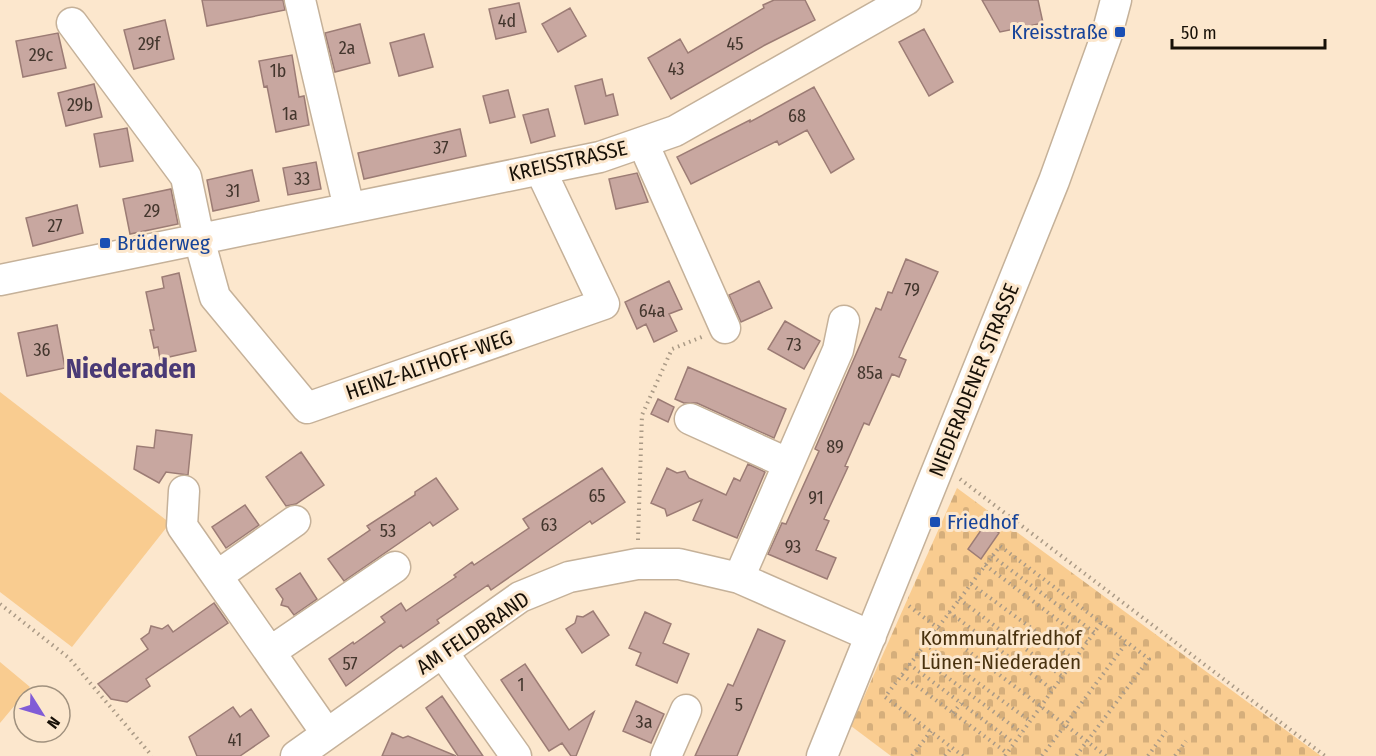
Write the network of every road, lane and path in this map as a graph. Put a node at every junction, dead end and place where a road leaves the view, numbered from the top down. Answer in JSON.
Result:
{"nodes":[{"id":1,"x":300,"y":0,"type":"edge"},
{"id":2,"x":906,"y":0,"type":"edge"},
{"id":3,"x":1116,"y":0,"type":"edge"},
{"id":4,"x":72,"y":23,"type":"dead end"},
{"id":5,"x":643,"y":143,"type":"junction"},
{"id":6,"x":540,"y":169,"type":"junction"},
{"id":7,"x":350,"y":208,"type":"junction"},
{"id":8,"x":199,"y":239,"type":"junction"},
{"id":9,"x":0,"y":280,"type":"edge"},
{"id":10,"x":844,"y":321,"type":"dead end"},
{"id":11,"x":724,"y":328,"type":"joint"},
{"id":12,"x":690,"y":419,"type":"dead end"},
{"id":13,"x":788,"y":463,"type":"junction"},
{"id":14,"x":941,"y":464,"type":"junction"},
{"id":15,"x":184,"y":491,"type":"dead end"},
{"id":16,"x":295,"y":521,"type":"dead end"},
{"id":17,"x":992,"y":556,"type":"junction"},
{"id":18,"x":638,"y":564,"type":"junction"},
{"id":19,"x":985,"y":565,"type":"junction"},
{"id":20,"x":395,"y":567,"type":"dead end"},
{"id":21,"x":217,"y":576,"type":"junction"},
{"id":22,"x":739,"y":578,"type":"junction"},
{"id":23,"x":971,"y":584,"type":"junction"},
{"id":24,"x":889,"y":591,"type":"junction"},
{"id":25,"x":959,"y":599,"type":"junction"},
{"id":26,"x":0,"y":604,"type":"edge"},
{"id":27,"x":949,"y":612,"type":"junction"},
{"id":28,"x":1102,"y":623,"type":"junction"},
{"id":29,"x":937,"y":627,"type":"junction"},
{"id":30,"x":1095,"y":633,"type":"junction"},
{"id":31,"x":871,"y":636,"type":"junction"},
{"id":32,"x":1088,"y":642,"type":"junction"},
{"id":33,"x":1127,"y":642,"type":"junction"},
{"id":34,"x":925,"y":644,"type":"junction"},
{"id":35,"x":270,"y":652,"type":"junction"},
{"id":36,"x":443,"y":653,"type":"junction"},
{"id":37,"x":916,"y":654,"type":"junction"},
{"id":38,"x":1075,"y":660,"type":"junction"},
{"id":39,"x":909,"y":664,"type":"junction"},
{"id":40,"x":902,"y":675,"type":"junction"},
{"id":41,"x":1063,"y":677,"type":"junction"},
{"id":42,"x":1053,"y":690,"type":"junction"},
{"id":43,"x":961,"y":703,"type":"junction"},
{"id":44,"x":1041,"y":707,"type":"junction"},
{"id":45,"x":686,"y":710,"type":"dead end"},
{"id":46,"x":953,"y":713,"type":"junction"},
{"id":47,"x":1030,"y":721,"type":"junction"},
{"id":48,"x":1065,"y":724,"type":"junction"},
{"id":49,"x":931,"y":731,"type":"junction"},
{"id":50,"x":1166,"y":731,"type":"dead end"},
{"id":51,"x":1022,"y":733,"type":"junction"},
{"id":52,"x":327,"y":734,"type":"junction"},
{"id":53,"x":1087,"y":741,"type":"junction"},
{"id":54,"x":1186,"y":741,"type":"dead end"},
{"id":55,"x":1014,"y":743,"type":"junction"},
{"id":56,"x":952,"y":747,"type":"junction"},
{"id":57,"x":1006,"y":755,"type":"edge"},
{"id":58,"x":152,"y":756,"type":"edge"},
{"id":59,"x":296,"y":756,"type":"edge"},
{"id":60,"x":516,"y":756,"type":"edge"},
{"id":61,"x":666,"y":756,"type":"edge"},
{"id":62,"x":822,"y":756,"type":"edge"},
{"id":63,"x":912,"y":756,"type":"edge"},
{"id":64,"x":945,"y":756,"type":"edge"},
{"id":65,"x":963,"y":756,"type":"edge"},
{"id":66,"x":1042,"y":756,"type":"edge"},
{"id":67,"x":1076,"y":756,"type":"edge"},
{"id":68,"x":1106,"y":756,"type":"edge"},
{"id":69,"x":1148,"y":756,"type":"edge"},
{"id":70,"x":1175,"y":756,"type":"edge"},
{"id":71,"x":1326,"y":756,"type":"edge"}],
"edges":[{"from":1,"to":7,"type":"street"},
{"from":2,"to":5,"type":"street","name":"KREISSTRASSE"},
{"from":3,"to":14,"type":"street","name":"NIEDERADENER STRASSE"},
{"from":4,"to":8,"type":"street"},
{"from":5,"to":6,"type":"street","name":"KREISSTRASSE"},
{"from":5,"to":11,"type":"street"},
{"from":6,"to":7,"type":"street","name":"KREISSTRASSE"},
{"from":6,"to":8,"type":"street","name":"HEINZ-ALTHOFF-WEG"},
{"from":7,"to":8,"type":"street","name":"KREISSTRASSE"},
{"from":8,"to":9,"type":"street","name":"KREISSTRASSE"},
{"from":10,"to":13,"type":"street"},
{"from":11,"to":18,"type":"path"},
{"from":12,"to":13,"type":"street"},
{"from":13,"to":22,"type":"street"},
{"from":14,"to":24,"type":"street","name":"NIEDERADENER STRASSE"},
{"from":14,"to":71,"type":"path"},
{"from":15,"to":21,"type":"street"},
{"from":16,"to":21,"type":"street"},
{"from":17,"to":19,"type":"path"},
{"from":17,"to":28,"type":"path"},
{"from":17,"to":30,"type":"path"},
{"from":18,"to":22,"type":"street","name":"AM FELDBRAND"},
{"from":18,"to":36,"type":"street","name":"AM FELDBRAND"},
{"from":19,"to":23,"type":"path"},
{"from":19,"to":32,"type":"path"},
{"from":20,"to":35,"type":"street"},
{"from":21,"to":35,"type":"street"},
{"from":22,"to":31,"type":"street","name":"AM FELDBRAND"},
{"from":23,"to":25,"type":"path"},
{"from":23,"to":38,"type":"path"},
{"from":24,"to":29,"type":"path"},
{"from":24,"to":31,"type":"street","name":"NIEDERADENER STRASSE"},
{"from":25,"to":27,"type":"path"},
{"from":25,"to":41,"type":"path"},
{"from":26,"to":58,"type":"path"},
{"from":27,"to":29,"type":"path"},
{"from":27,"to":42,"type":"path"},
{"from":28,"to":30,"type":"path"},
{"from":28,"to":33,"type":"path"},
{"from":29,"to":34,"type":"path"},
{"from":29,"to":44,"type":"path"},
{"from":30,"to":32,"type":"path"},
{"from":31,"to":62,"type":"street","name":"NIEDERADENER STRASSE"},
{"from":32,"to":38,"type":"path"},
{"from":33,"to":48,"type":"path"},
{"from":33,"to":53,"type":"path"},
{"from":34,"to":37,"type":"path"},
{"from":34,"to":47,"type":"path"},
{"from":35,"to":52,"type":"street"},
{"from":36,"to":52,"type":"street","name":"AM FELDBRAND"},
{"from":36,"to":60,"type":"street"},
{"from":37,"to":39,"type":"path"},
{"from":37,"to":51,"type":"path"},
{"from":38,"to":41,"type":"path"},
{"from":39,"to":40,"type":"path"},
{"from":39,"to":43,"type":"path"},
{"from":40,"to":46,"type":"path"},
{"from":40,"to":49,"type":"path"},
{"from":41,"to":42,"type":"path"},
{"from":42,"to":44,"type":"path"},
{"from":43,"to":46,"type":"path"},
{"from":43,"to":55,"type":"path"},
{"from":44,"to":47,"type":"path"},
{"from":44,"to":48,"type":"path"},
{"from":45,"to":61,"type":"street"},
{"from":46,"to":57,"type":"path"},
{"from":47,"to":51,"type":"path"},
{"from":48,"to":53,"type":"path"},
{"from":48,"to":66,"type":"path"},
{"from":49,"to":56,"type":"path"},
{"from":49,"to":63,"type":"path"},
{"from":50,"to":69,"type":"path"},
{"from":51,"to":55,"type":"path"},
{"from":52,"to":59,"type":"street","name":"AM FELDBRAND"},
{"from":53,"to":67,"type":"path"},
{"from":53,"to":68,"type":"path"},
{"from":54,"to":70,"type":"path"},
{"from":55,"to":57,"type":"path"},
{"from":56,"to":64,"type":"path"},
{"from":56,"to":65,"type":"path"}]}
